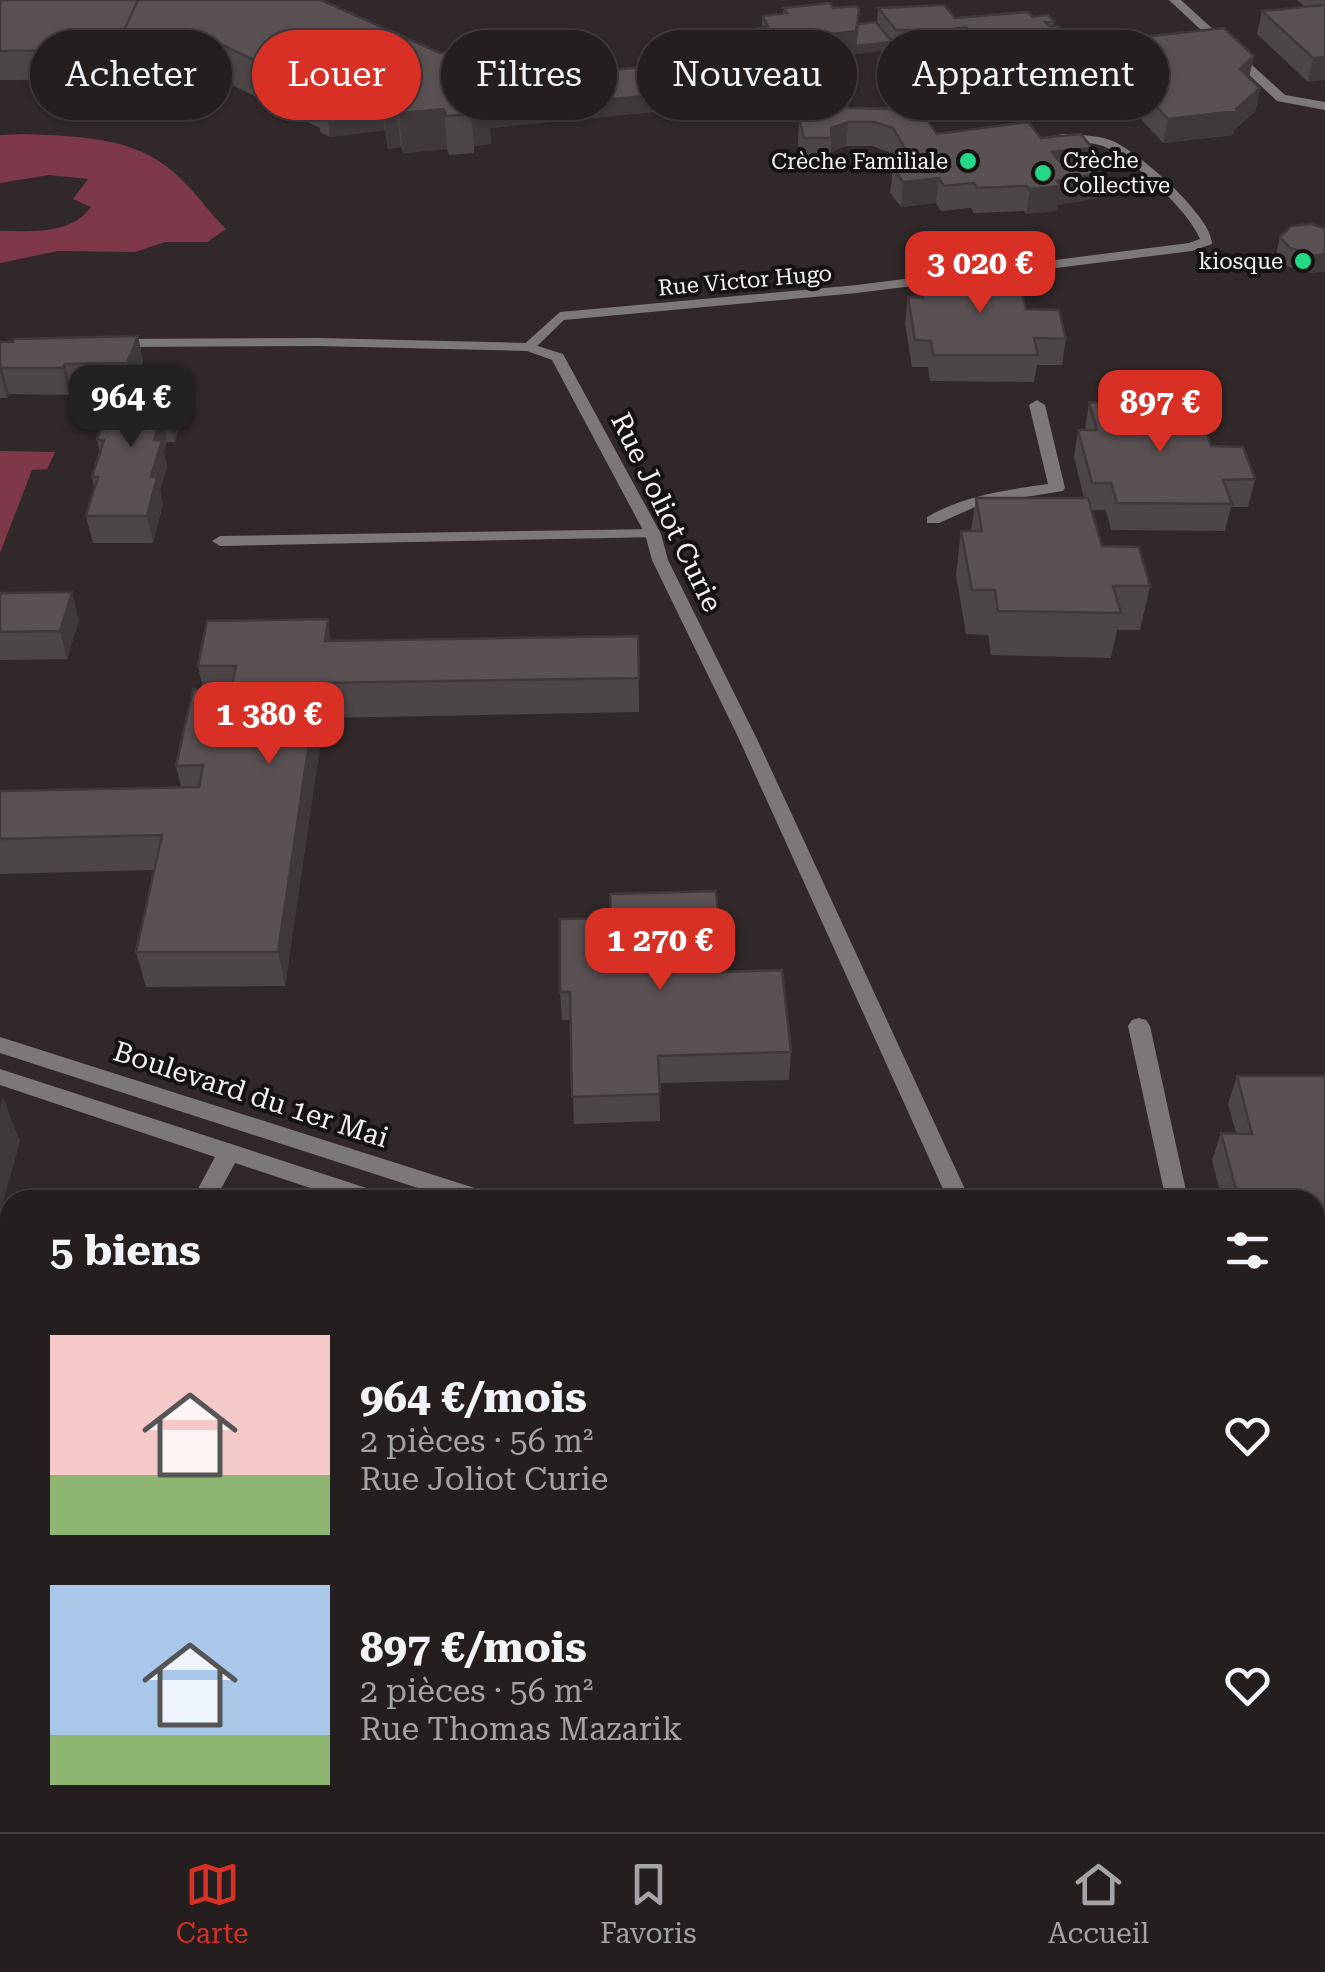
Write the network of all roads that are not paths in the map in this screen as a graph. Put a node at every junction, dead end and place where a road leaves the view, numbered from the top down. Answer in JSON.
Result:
{"nodes":[{"id":1,"x":1175,"y":0,"type":"edge"},
{"id":2,"x":1325,"y":106,"type":"edge"},
{"id":3,"x":1049,"y":139,"type":"edge"},
{"id":4,"x":92,"y":343,"type":"edge"},
{"id":5,"x":528,"y":348,"type":"junction"},
{"id":6,"x":1037,"y":405,"type":"dead end"},
{"id":7,"x":932,"y":520,"type":"dead end"},
{"id":8,"x":652,"y":534,"type":"junction"},
{"id":9,"x":220,"y":541,"type":"dead end"},
{"id":10,"x":1139,"y":1026,"type":"dead end"},
{"id":11,"x":0,"y":1045,"type":"edge"},
{"id":12,"x":0,"y":1077,"type":"edge"},
{"id":13,"x":230,"y":1151,"type":"junction"},
{"id":14,"x":209,"y":1190,"type":"edge"},
{"id":15,"x":345,"y":1190,"type":"edge"},
{"id":16,"x":453,"y":1190,"type":"edge"},
{"id":17,"x":954,"y":1190,"type":"edge"},
{"id":18,"x":1176,"y":1190,"type":"edge"}],
"edges":[{"from":1,"to":2,"type":"street"},
{"from":3,"to":5,"type":"street","name":"Rue Victor Hugo"},
{"from":4,"to":5,"type":"street"},
{"from":5,"to":8,"type":"street","name":"Rue Joliot Curie"},
{"from":6,"to":7,"type":"street"},
{"from":8,"to":9,"type":"street"},
{"from":8,"to":17,"type":"street","name":"Rue Joliot Curie"},
{"from":10,"to":18,"type":"street"},
{"from":11,"to":16,"type":"street","name":"Boulevard du 1er Mai"},
{"from":12,"to":13,"type":"street"},
{"from":13,"to":14,"type":"street"},
{"from":13,"to":15,"type":"street"}]}
